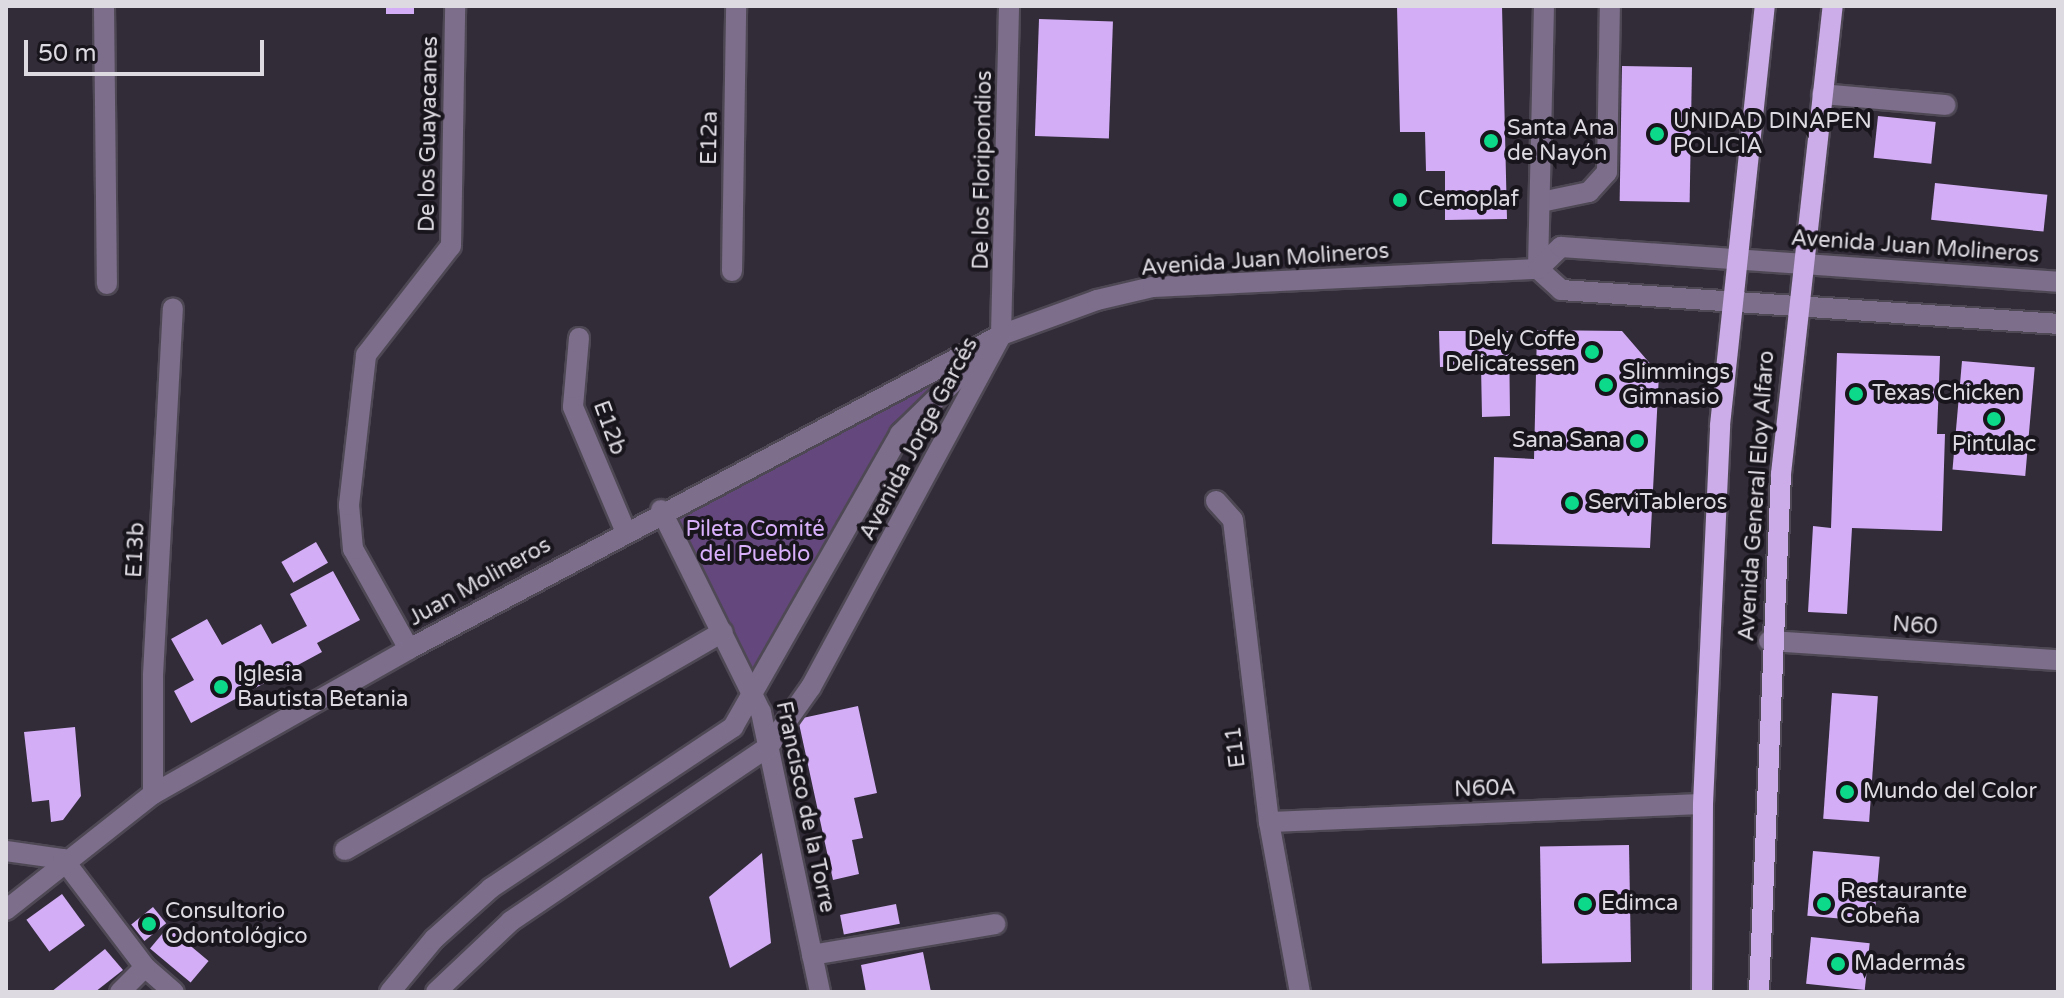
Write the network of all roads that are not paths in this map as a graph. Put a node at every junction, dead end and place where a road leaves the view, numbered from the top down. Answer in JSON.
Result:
{"nodes":[{"id":1,"x":104,"y":6,"type":"edge"},
{"id":2,"x":455,"y":6,"type":"edge"},
{"id":3,"x":736,"y":6,"type":"edge"},
{"id":4,"x":1009,"y":6,"type":"edge"},
{"id":5,"x":1544,"y":6,"type":"edge"},
{"id":6,"x":1610,"y":6,"type":"edge"},
{"id":7,"x":1765,"y":6,"type":"edge"},
{"id":8,"x":1833,"y":6,"type":"edge"},
{"id":9,"x":1822,"y":94,"type":"junction"},
{"id":10,"x":1946,"y":105,"type":"dead end"},
{"id":11,"x":1541,"y":202,"type":"junction"},
{"id":12,"x":1735,"y":260,"type":"junction"},
{"id":13,"x":1803,"y":262,"type":"junction"},
{"id":14,"x":1538,"y":269,"type":"junction"},
{"id":15,"x":732,"y":271,"type":"dead end"},
{"id":16,"x":2058,"y":282,"type":"edge"},
{"id":17,"x":107,"y":284,"type":"dead end"},
{"id":18,"x":1731,"y":301,"type":"junction"},
{"id":19,"x":1796,"y":307,"type":"junction"},
{"id":20,"x":173,"y":309,"type":"dead end"},
{"id":21,"x":2058,"y":324,"type":"edge"},
{"id":22,"x":1001,"y":335,"type":"junction"},
{"id":23,"x":579,"y":338,"type":"dead end"},
{"id":24,"x":1216,"y":501,"type":"dead end"},
{"id":25,"x":661,"y":510,"type":"junction"},
{"id":26,"x":625,"y":530,"type":"junction"},
{"id":27,"x":723,"y":632,"type":"junction"},
{"id":28,"x":1769,"y":641,"type":"junction"},
{"id":29,"x":409,"y":649,"type":"junction"},
{"id":30,"x":2058,"y":660,"type":"edge"},
{"id":31,"x":755,"y":693,"type":"junction"},
{"id":32,"x":769,"y":746,"type":"junction"},
{"id":33,"x":153,"y":794,"type":"junction"},
{"id":34,"x":1703,"y":804,"type":"junction"},
{"id":35,"x":1269,"y":822,"type":"junction"},
{"id":36,"x":345,"y":850,"type":"dead end"},
{"id":37,"x":6,"y":851,"type":"edge"},
{"id":38,"x":63,"y":859,"type":"junction"},
{"id":39,"x":6,"y":910,"type":"edge"},
{"id":40,"x":995,"y":924,"type":"dead end"},
{"id":41,"x":812,"y":955,"type":"junction"},
{"id":42,"x":145,"y":967,"type":"junction"},
{"id":43,"x":120,"y":992,"type":"edge"},
{"id":44,"x":174,"y":992,"type":"edge"},
{"id":45,"x":390,"y":992,"type":"edge"},
{"id":46,"x":436,"y":992,"type":"edge"},
{"id":47,"x":820,"y":992,"type":"edge"},
{"id":48,"x":1300,"y":992,"type":"edge"},
{"id":49,"x":1702,"y":992,"type":"edge"},
{"id":50,"x":1759,"y":992,"type":"edge"}],
"edges":[{"from":1,"to":17,"type":"street"},
{"from":2,"to":29,"type":"street","name":"De los Guayacanes"},
{"from":3,"to":15,"type":"street","name":"E12a"},
{"from":4,"to":22,"type":"street","name":"De los Floripondios"},
{"from":5,"to":11,"type":"street"},
{"from":6,"to":11,"type":"street"},
{"from":7,"to":12,"type":"main road","name":"Avenida General Eloy Alfaro"},
{"from":8,"to":9,"type":"main road","name":"Avenida General Eloy Alfaro"},
{"from":9,"to":10,"type":"street"},
{"from":9,"to":13,"type":"main road","name":"Avenida General Eloy Alfaro"},
{"from":11,"to":14,"type":"street"},
{"from":12,"to":13,"type":"street","name":"Avenida Juan Molineros"},
{"from":12,"to":14,"type":"street","name":"Avenida Juan Molineros"},
{"from":12,"to":18,"type":"main road","name":"Avenida General Eloy Alfaro"},
{"from":13,"to":16,"type":"street","name":"Avenida Juan Molineros"},
{"from":13,"to":19,"type":"main road","name":"Avenida General Eloy Alfaro"},
{"from":14,"to":18,"type":"street"},
{"from":14,"to":22,"type":"street","name":"Avenida Juan Molineros"},
{"from":18,"to":19,"type":"street"},
{"from":18,"to":34,"type":"main road","name":"Avenida General Eloy Alfaro"},
{"from":19,"to":21,"type":"street"},
{"from":19,"to":28,"type":"main road","name":"Avenida General Eloy Alfaro"},
{"from":20,"to":33,"type":"street","name":"E13b"},
{"from":22,"to":25,"type":"street","name":"Juan Molineros"},
{"from":22,"to":31,"type":"street","name":"Avenida Jorge Garcés"},
{"from":22,"to":32,"type":"street","name":"Avenida Jorge Garcés"},
{"from":23,"to":26,"type":"street","name":"E12b"},
{"from":24,"to":35,"type":"street","name":"E11"},
{"from":25,"to":26,"type":"street","name":"Juan Molineros"},
{"from":25,"to":27,"type":"street","name":"Francisco de la Torre"},
{"from":26,"to":29,"type":"street","name":"Juan Molineros"},
{"from":27,"to":31,"type":"street","name":"Francisco de la Torre"},
{"from":27,"to":36,"type":"street"},
{"from":28,"to":30,"type":"street","name":"N60"},
{"from":28,"to":50,"type":"main road","name":"Avenida General Eloy Alfaro"},
{"from":29,"to":33,"type":"street","name":"Juan Molineros"},
{"from":31,"to":32,"type":"street","name":"Francisco de la Torre"},
{"from":31,"to":45,"type":"street","name":"Avenida Jorge Garcés"},
{"from":32,"to":41,"type":"street","name":"Francisco de la Torre"},
{"from":32,"to":46,"type":"street","name":"Avenida Jorge Garcés"},
{"from":33,"to":38,"type":"street","name":"Juan Molineros"},
{"from":34,"to":35,"type":"street","name":"N60A"},
{"from":34,"to":49,"type":"main road","name":"Avenida General Eloy Alfaro"},
{"from":35,"to":48,"type":"street","name":"E11"},
{"from":37,"to":38,"type":"street"},
{"from":38,"to":39,"type":"street","name":"Juan Molineros"},
{"from":38,"to":42,"type":"street"},
{"from":40,"to":41,"type":"street"},
{"from":41,"to":47,"type":"street","name":"Francisco de la Torre"},
{"from":42,"to":43,"type":"street"},
{"from":42,"to":44,"type":"street"}]}
